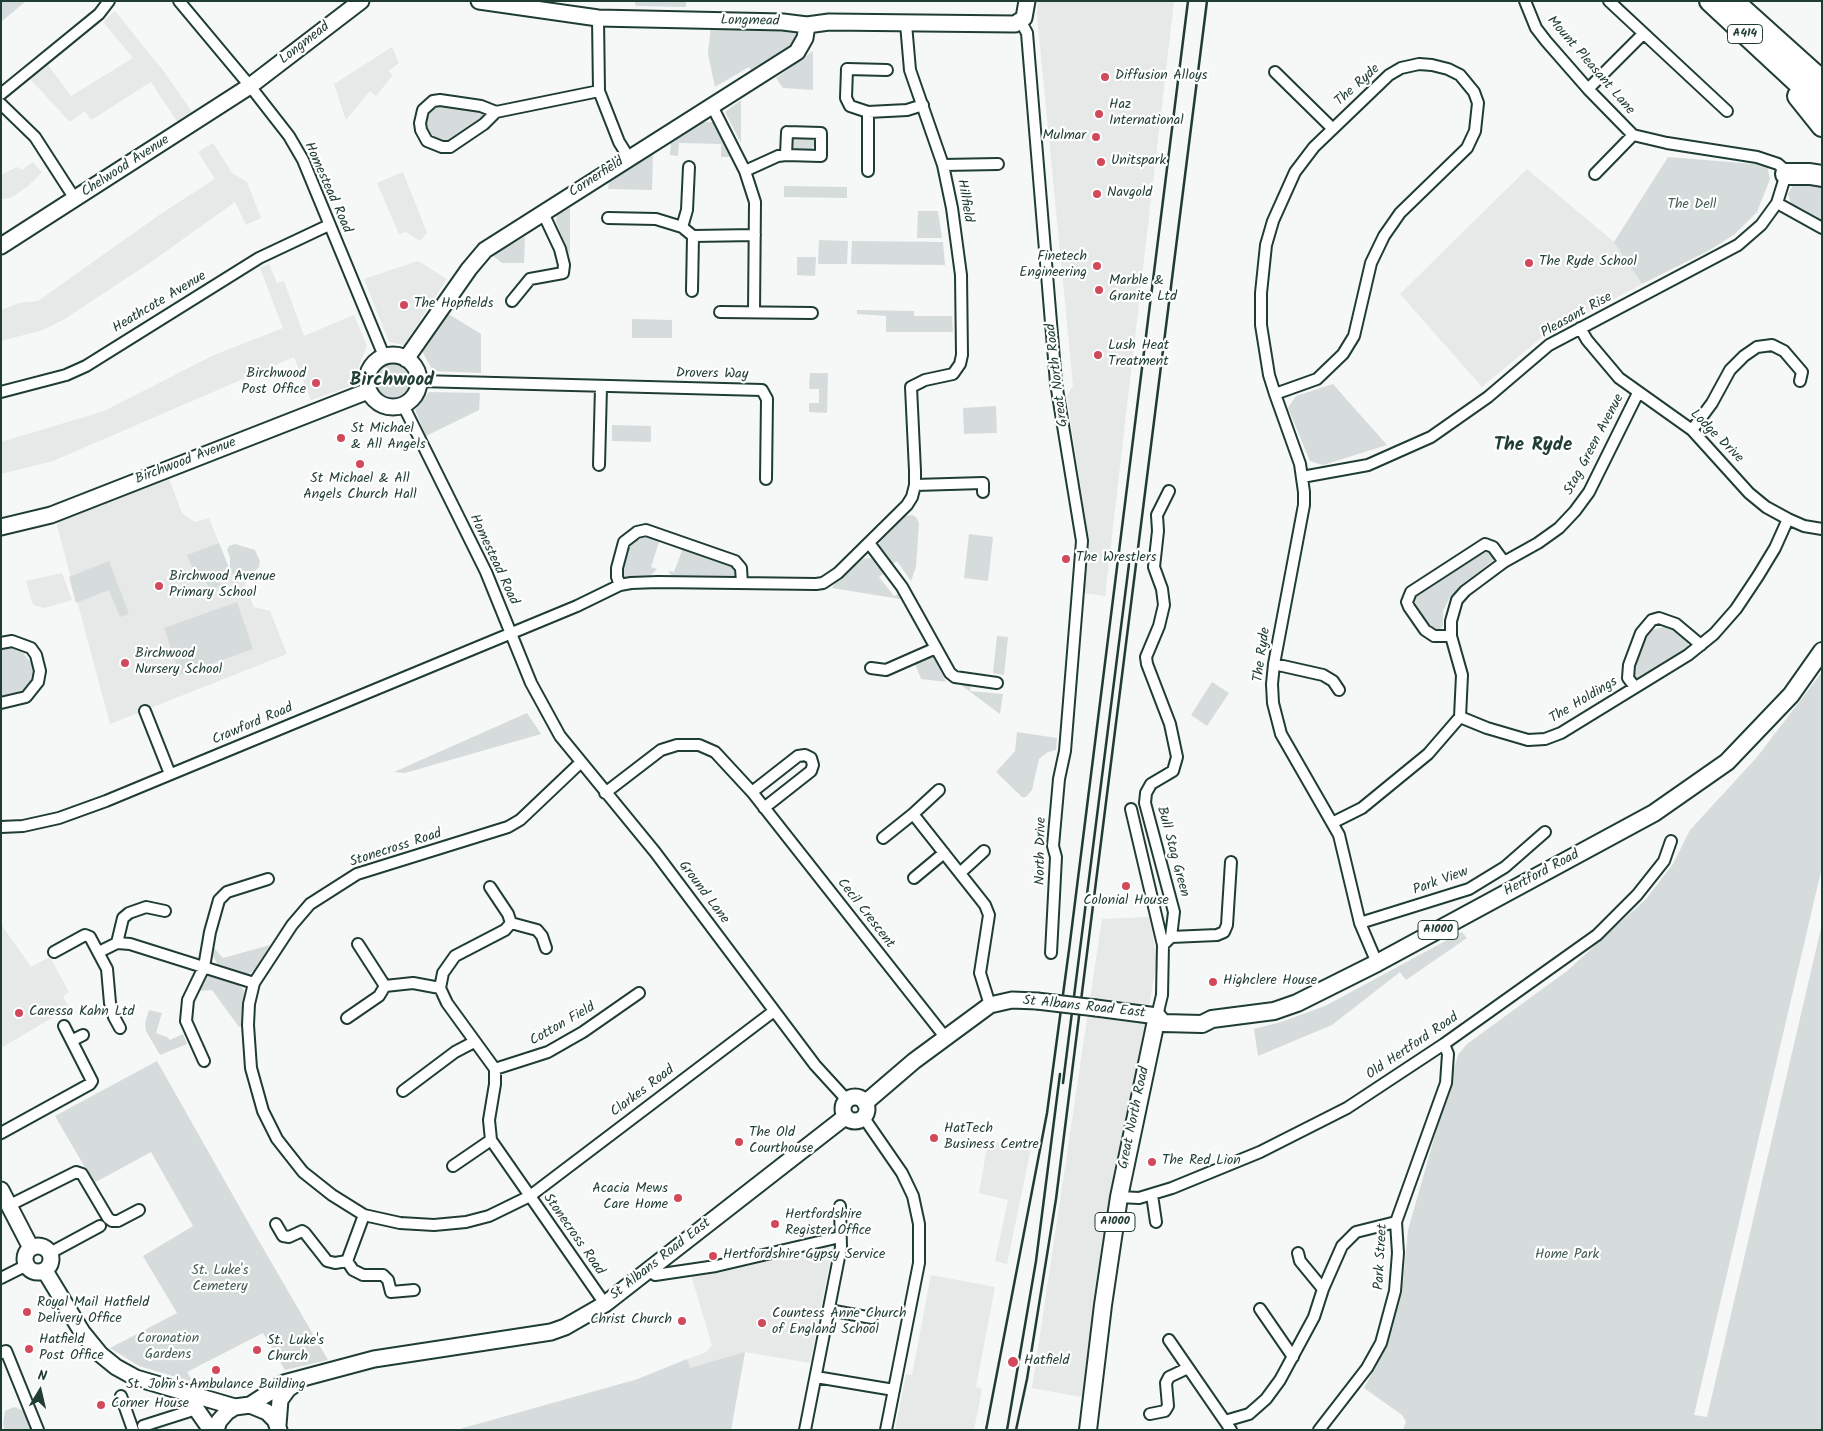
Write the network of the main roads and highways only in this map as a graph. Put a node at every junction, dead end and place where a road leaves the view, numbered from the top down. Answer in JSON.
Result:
{"nodes":[{"id":1,"x":1710,"y":1,"type":"edge"},
{"id":2,"x":1734,"y":1,"type":"edge"},
{"id":3,"x":1776,"y":63,"type":"junction"},
{"id":4,"x":1822,"y":81,"type":"edge"},
{"id":5,"x":1822,"y":105,"type":"edge"},
{"id":6,"x":1822,"y":126,"type":"edge"},
{"id":7,"x":1786,"y":174,"type":"road end"},
{"id":8,"x":1822,"y":176,"type":"edge"},
{"id":9,"x":1822,"y":651,"type":"edge"},
{"id":10,"x":1157,"y":1016,"type":"joint"},
{"id":11,"x":1088,"y":1430,"type":"edge"}],
"edges":[{"from":1,"to":3,"type":"highway","number":"A414"},
{"from":2,"to":4,"type":"highway","number":"A414"},
{"from":3,"to":5,"type":"highway","number":"A414"},
{"from":3,"to":6,"type":"highway","number":"A414"},
{"from":7,"to":8,"type":"highway"},
{"from":9,"to":10,"type":"main road","name":"Hertford Road","number":"A1000"},
{"from":10,"to":11,"type":"main road","name":"Great North Road","number":"A1000"}]}
